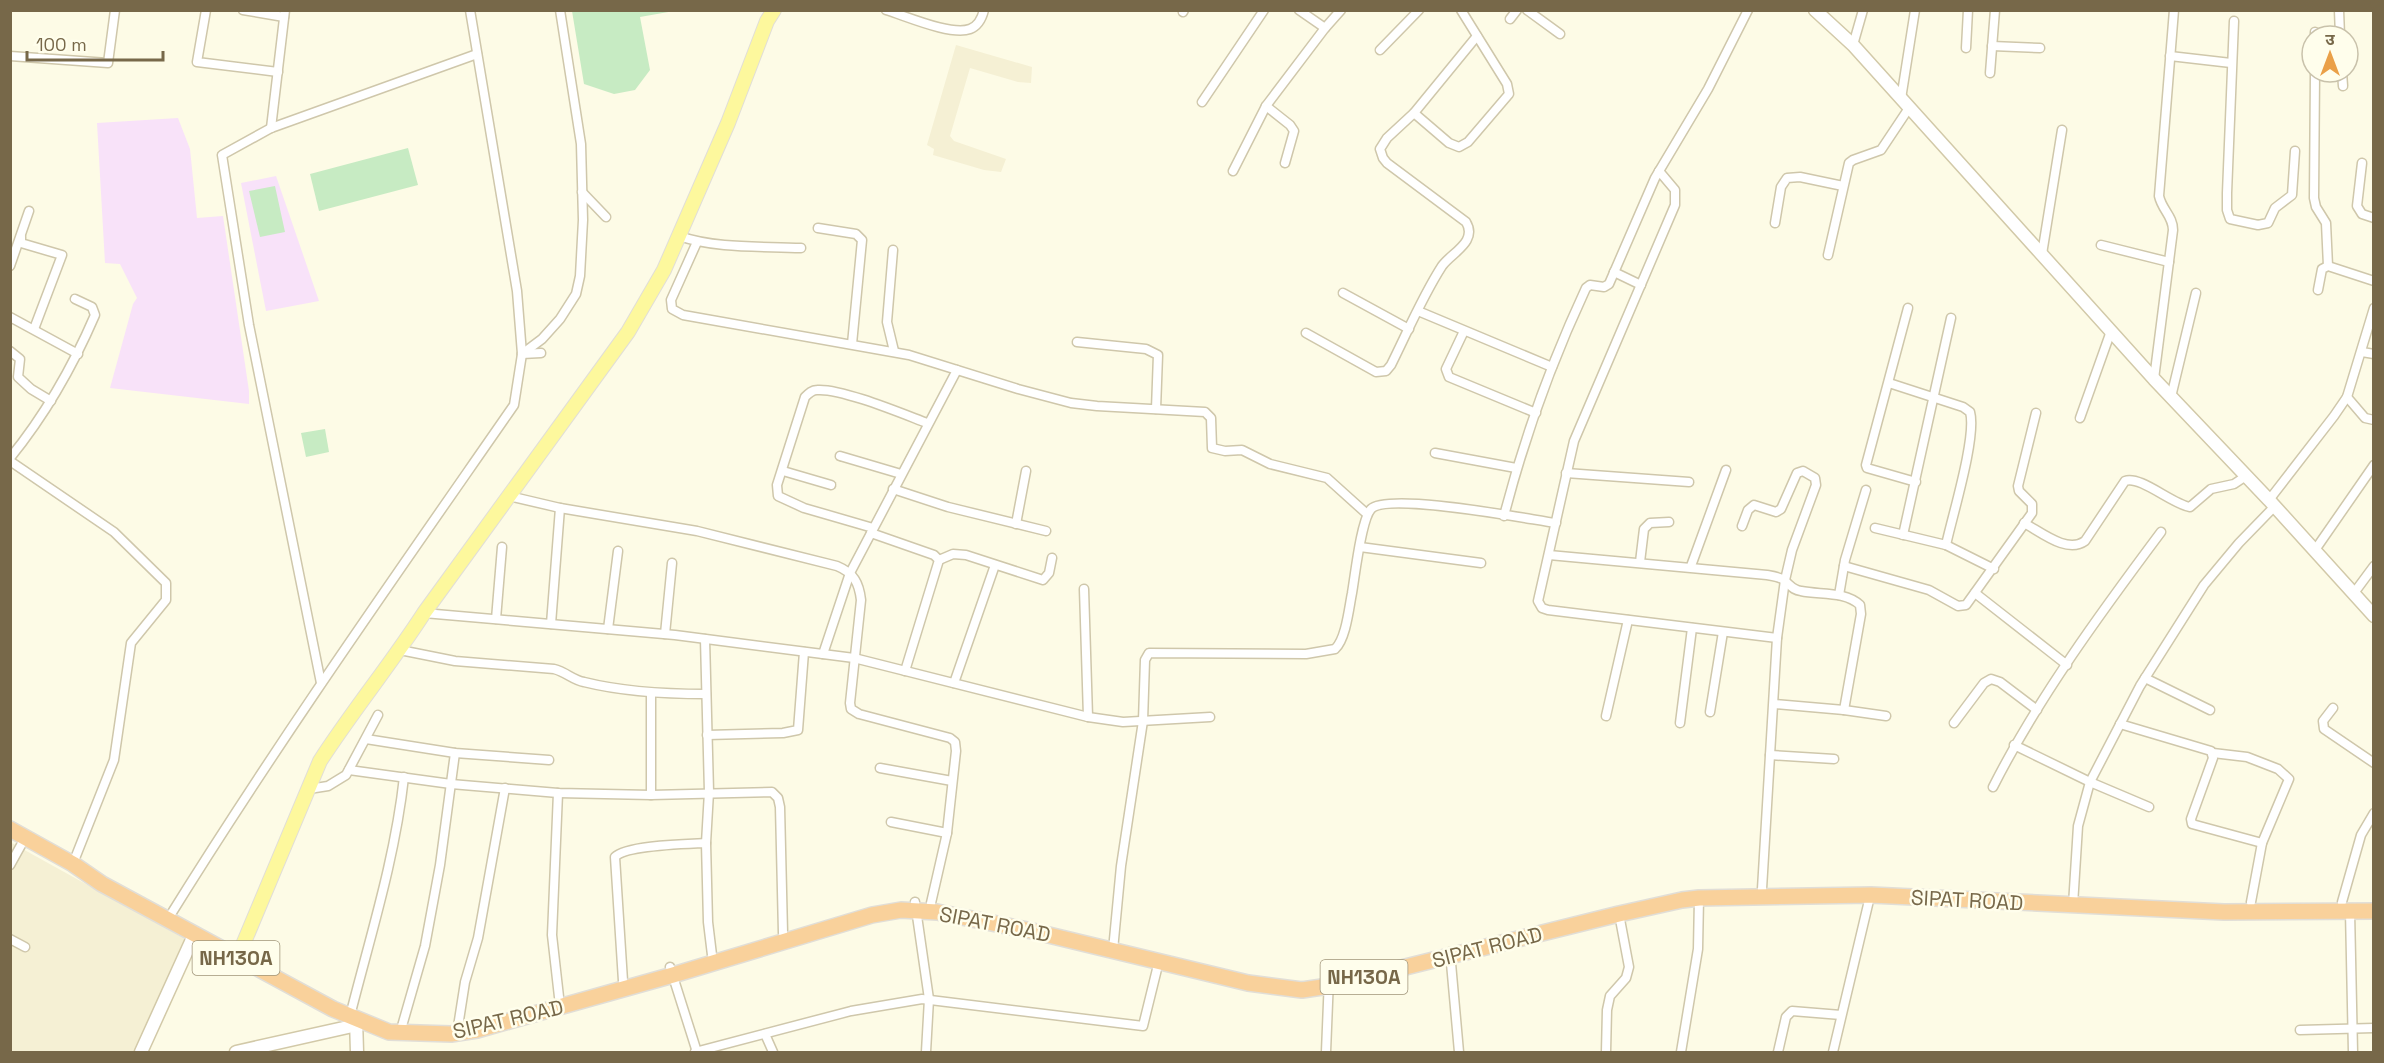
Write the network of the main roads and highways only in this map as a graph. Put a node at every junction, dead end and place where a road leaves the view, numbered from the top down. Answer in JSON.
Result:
{"nodes":[{"id":1,"x":774,"y":10,"type":"edge"},
{"id":2,"x":10,"y":829,"type":"edge"},
{"id":3,"x":19,"y":841,"type":"edge"},
{"id":4,"x":1871,"y":892,"type":"junction"},
{"id":5,"x":2073,"y":900,"type":"junction"},
{"id":6,"x":2373,"y":901,"type":"edge"},
{"id":7,"x":915,"y":906,"type":"junction"},
{"id":8,"x":2346,"y":907,"type":"junction"},
{"id":9,"x":2373,"y":911,"type":"edge"},
{"id":10,"x":1113,"y":946,"type":"junction"},
{"id":11,"x":1451,"y":952,"type":"junction"},
{"id":12,"x":237,"y":959,"type":"junction"},
{"id":13,"x":671,"y":971,"type":"junction"},
{"id":14,"x":1329,"y":982,"type":"junction"},
{"id":15,"x":457,"y":1028,"type":"junction"}],
"edges":[{"from":1,"to":12,"type":"main road"},
{"from":2,"to":3,"type":"highway","name":"SIPAT ROAD","number":"NH130A"},
{"from":3,"to":12,"type":"highway","name":"SIPAT ROAD","number":"NH130A"},
{"from":4,"to":5,"type":"highway","name":"SIPAT ROAD","number":"NH130A"},
{"from":4,"to":11,"type":"highway","name":"SIPAT ROAD","number":"NH130A"},
{"from":4,"to":11,"type":"highway","name":"SIPAT ROAD","number":"NH130A"},
{"from":5,"to":8,"type":"highway","name":"SIPAT ROAD","number":"NH130A"},
{"from":5,"to":8,"type":"highway","name":"SIPAT ROAD","number":"NH130A"},
{"from":6,"to":8,"type":"highway","name":"SIPAT ROAD","number":"NH130A"},
{"from":7,"to":10,"type":"highway","name":"SIPAT ROAD","number":"NH130A"},
{"from":7,"to":10,"type":"highway","name":"SIPAT ROAD","number":"NH130A"},
{"from":7,"to":13,"type":"highway","name":"SIPAT ROAD","number":"NH130A"},
{"from":7,"to":13,"type":"highway","name":"SIPAT ROAD","number":"NH130A"},
{"from":8,"to":9,"type":"highway","name":"SIPAT ROAD","number":"NH130A"},
{"from":10,"to":14,"type":"highway","name":"SIPAT ROAD","number":"NH130A"},
{"from":10,"to":14,"type":"highway","name":"SIPAT ROAD","number":"NH130A"},
{"from":11,"to":14,"type":"highway","name":"SIPAT ROAD","number":"NH130A"},
{"from":12,"to":15,"type":"highway","name":"SIPAT ROAD","number":"NH130A"},
{"from":13,"to":15,"type":"highway","name":"SIPAT ROAD","number":"NH130A"},
{"from":13,"to":15,"type":"highway","name":"SIPAT ROAD","number":"NH130A"}]}
